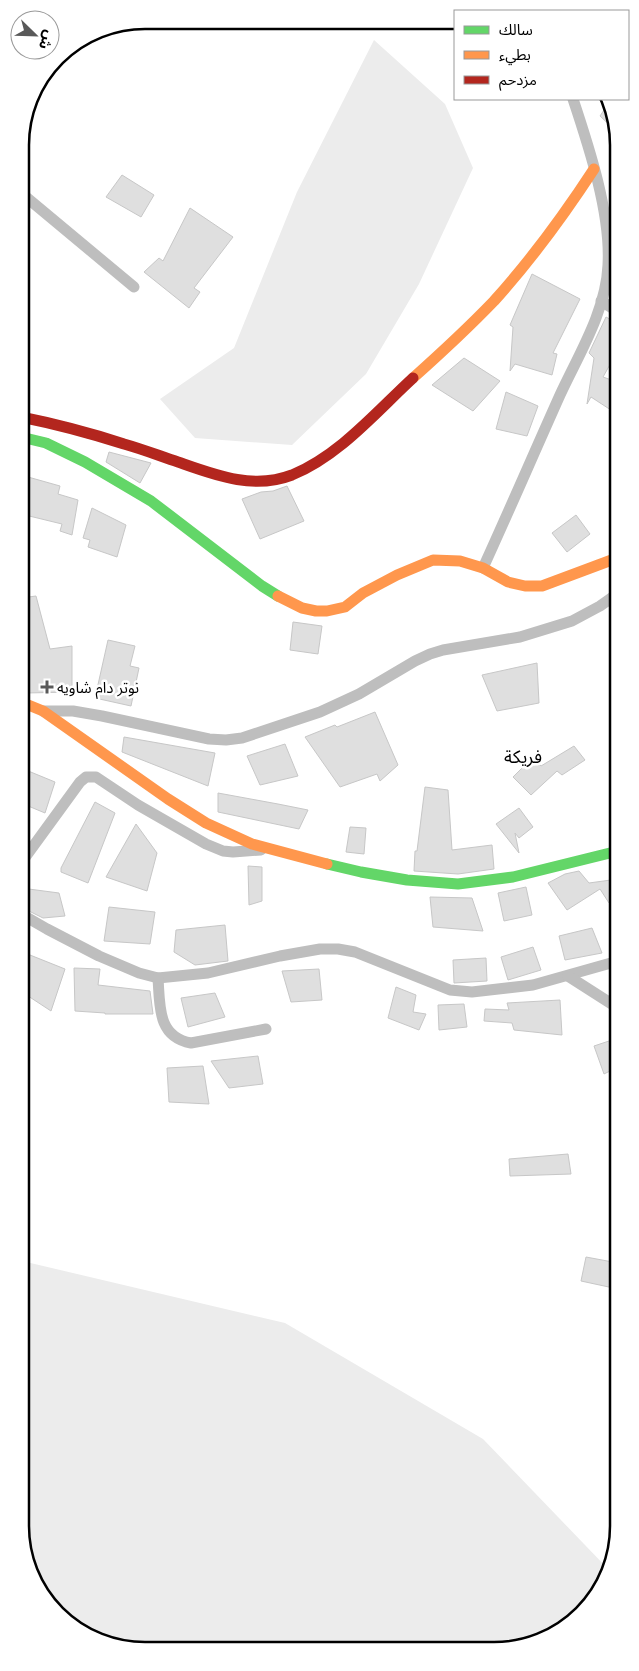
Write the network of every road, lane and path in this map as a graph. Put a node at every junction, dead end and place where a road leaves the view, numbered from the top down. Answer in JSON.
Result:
{"nodes":[{"id":1,"x":573,"y":100,"type":"edge"},
{"id":2,"x":594,"y":169,"type":"junction"},
{"id":3,"x":29,"y":200,"type":"edge"},
{"id":4,"x":134,"y":287,"type":"dead end"},
{"id":5,"x":601,"y":301,"type":"junction"},
{"id":6,"x":610,"y":307,"type":"edge"},
{"id":7,"x":29,"y":418,"type":"edge"},
{"id":8,"x":29,"y":438,"type":"edge"},
{"id":9,"x":610,"y":561,"type":"edge"},
{"id":10,"x":483,"y":568,"type":"junction"},
{"id":11,"x":610,"y":599,"type":"edge"},
{"id":12,"x":29,"y":705,"type":"edge"},
{"id":13,"x":43,"y":711,"type":"junction"},
{"id":14,"x":271,"y":849,"type":"junction"},
{"id":15,"x":29,"y":852,"type":"edge"},
{"id":16,"x":610,"y":853,"type":"edge"},
{"id":17,"x":29,"y":918,"type":"edge"},
{"id":18,"x":610,"y":963,"type":"edge"},
{"id":19,"x":568,"y":976,"type":"junction"},
{"id":20,"x":158,"y":978,"type":"junction"},
{"id":21,"x":610,"y":1003,"type":"edge"},
{"id":22,"x":266,"y":1029,"type":"dead end"}],
"edges":[{"from":1,"to":2,"type":"street"},
{"from":2,"to":5,"type":"street"},
{"from":2,"to":7,"type":"street"},
{"from":3,"to":4,"type":"street"},
{"from":5,"to":6,"type":"street"},
{"from":5,"to":10,"type":"street"},
{"from":8,"to":10,"type":"street"},
{"from":9,"to":10,"type":"street"},
{"from":11,"to":13,"type":"street"},
{"from":12,"to":13,"type":"street"},
{"from":13,"to":14,"type":"street"},
{"from":14,"to":15,"type":"street"},
{"from":14,"to":16,"type":"street"},
{"from":17,"to":20,"type":"street"},
{"from":18,"to":19,"type":"street"},
{"from":19,"to":20,"type":"street"},
{"from":19,"to":21,"type":"street"},
{"from":20,"to":22,"type":"street"}]}
